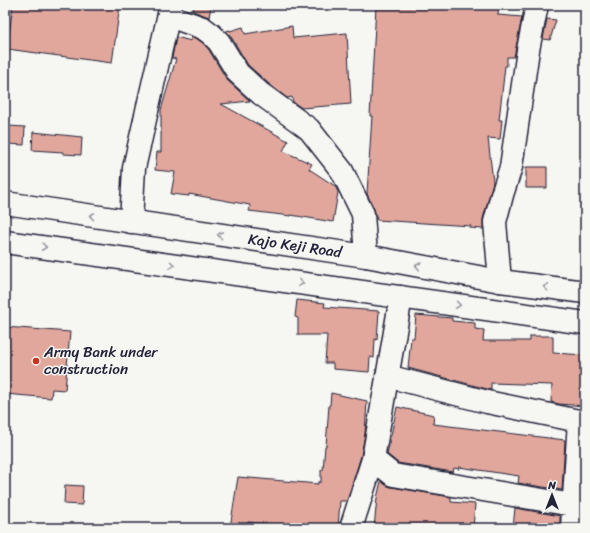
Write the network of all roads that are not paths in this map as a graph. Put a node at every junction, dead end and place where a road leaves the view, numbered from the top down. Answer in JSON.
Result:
{"nodes":[{"id":1,"x":537,"y":5,"type":"edge"},
{"id":2,"x":170,"y":11,"type":"edge"},
{"id":3,"x":5,"y":203,"type":"edge"},
{"id":4,"x":131,"y":222,"type":"junction"},
{"id":5,"x":5,"y":242,"type":"edge"},
{"id":6,"x":366,"y":256,"type":"junction"},
{"id":7,"x":500,"y":281,"type":"junction"},
{"id":8,"x":585,"y":292,"type":"edge"},
{"id":9,"x":401,"y":297,"type":"junction"},
{"id":10,"x":585,"y":323,"type":"edge"},
{"id":11,"x":387,"y":376,"type":"junction"},
{"id":12,"x":582,"y":422,"type":"edge"},
{"id":13,"x":373,"y":459,"type":"junction"},
{"id":14,"x":579,"y":507,"type":"edge"},
{"id":15,"x":351,"y":528,"type":"edge"},
{"id":16,"x":572,"y":528,"type":"edge"}],
"edges":[{"from":1,"to":7,"type":"street"},
{"from":2,"to":4,"type":"street"},
{"from":2,"to":6,"type":"street"},
{"from":4,"to":3,"type":"street","name":"Kajo Keji Road","one_way":true},
{"from":6,"to":4,"type":"street","name":"Kajo Keji Road","one_way":true},
{"from":5,"to":9,"type":"street","one_way":true},
{"from":7,"to":6,"type":"street","name":"Kajo Keji Road","one_way":true},
{"from":8,"to":7,"type":"street","name":"Kajo Keji Road","one_way":true},
{"from":9,"to":10,"type":"street","one_way":true},
{"from":9,"to":11,"type":"street"},
{"from":11,"to":12,"type":"street"},
{"from":11,"to":13,"type":"street"},
{"from":12,"to":14,"type":"street"},
{"from":13,"to":14,"type":"street"},
{"from":13,"to":15,"type":"street"},
{"from":14,"to":16,"type":"street"}]}
